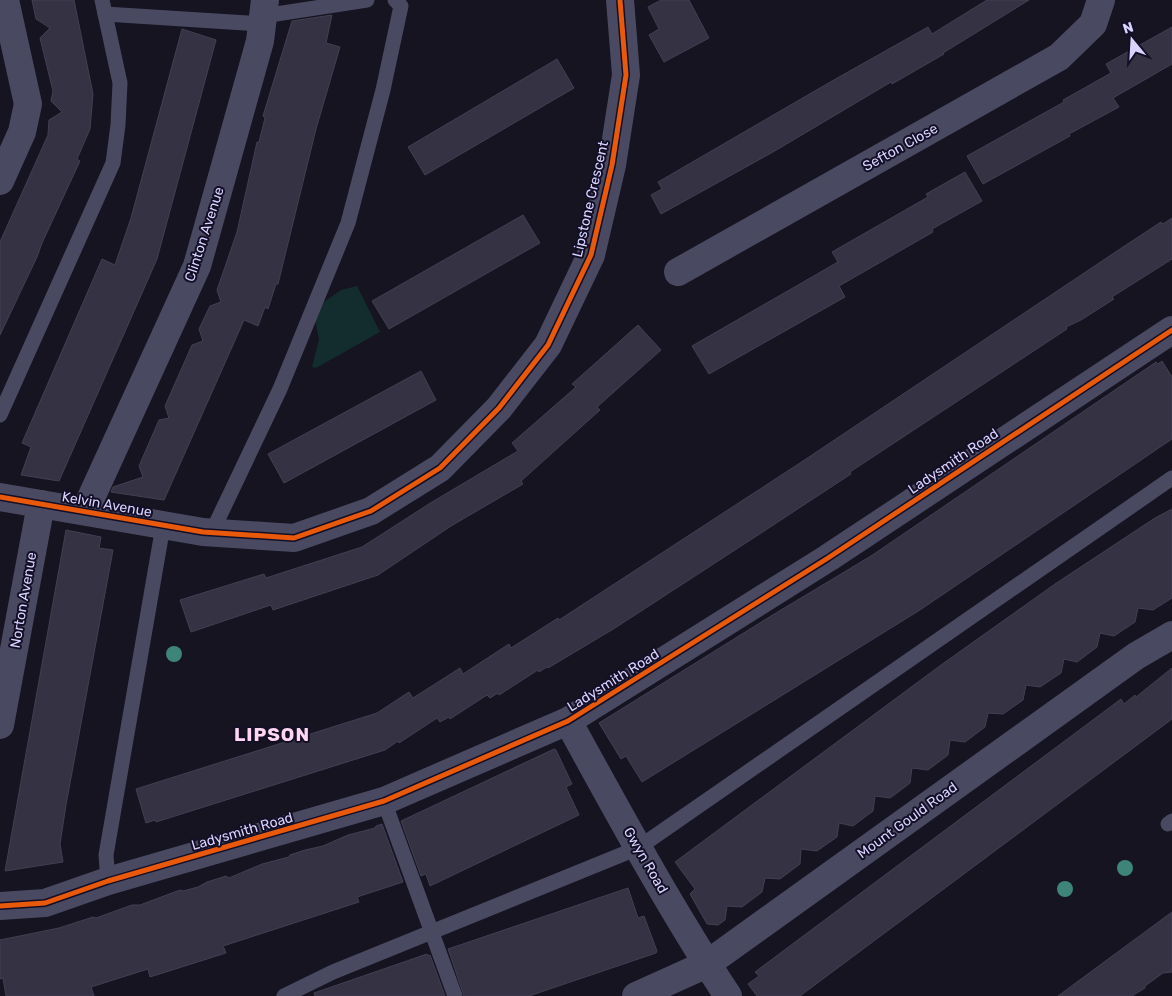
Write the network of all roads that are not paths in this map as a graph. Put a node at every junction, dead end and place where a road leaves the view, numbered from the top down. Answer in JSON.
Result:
{"nodes":[{"id":1,"x":5,"y":0,"type":"edge"},
{"id":2,"x":367,"y":0,"type":"edge"},
{"id":3,"x":395,"y":0,"type":"edge"},
{"id":4,"x":620,"y":0,"type":"edge"},
{"id":5,"x":1101,"y":0,"type":"edge"},
{"id":6,"x":104,"y":7,"type":"edge"},
{"id":7,"x":263,"y":13,"type":"edge"},
{"id":8,"x":0,"y":181,"type":"edge"},
{"id":9,"x":678,"y":272,"type":"dead end"},
{"id":10,"x":1169,"y":339,"type":"edge"},
{"id":11,"x":0,"y":415,"type":"edge"},
{"id":12,"x":1172,"y":478,"type":"edge"},
{"id":13,"x":0,"y":497,"type":"edge"},
{"id":14,"x":41,"y":504,"type":"junction"},
{"id":15,"x":85,"y":511,"type":"junction"},
{"id":16,"x":163,"y":526,"type":"junction"},
{"id":17,"x":211,"y":534,"type":"junction"},
{"id":18,"x":1172,"y":635,"type":"edge"},
{"id":19,"x":568,"y":721,"type":"junction"},
{"id":20,"x":0,"y":725,"type":"edge"},
{"id":21,"x":384,"y":802,"type":"junction"},
{"id":22,"x":638,"y":848,"type":"junction"},
{"id":23,"x":108,"y":881,"type":"junction"},
{"id":24,"x":0,"y":906,"type":"edge"},
{"id":25,"x":432,"y":932,"type":"junction"},
{"id":26,"x":707,"y":964,"type":"junction"},
{"id":27,"x":284,"y":996,"type":"edge"},
{"id":28,"x":455,"y":996,"type":"edge"},
{"id":29,"x":636,"y":996,"type":"edge"},
{"id":30,"x":728,"y":996,"type":"edge"}],
"edges":[{"from":1,"to":8,"type":"street"},
{"from":2,"to":7,"type":"lane"},
{"from":3,"to":17,"type":"lane"},
{"from":4,"to":17,"type":"street","name":"Lipstone Crescent"},
{"from":5,"to":9,"type":"street","name":"Sefton Close"},
{"from":6,"to":7,"type":"lane"},
{"from":6,"to":11,"type":"lane"},
{"from":7,"to":15,"type":"street","name":"Clinton Avenue"},
{"from":10,"to":19,"type":"street","name":"Ladysmith Road"},
{"from":12,"to":22,"type":"lane"},
{"from":13,"to":14,"type":"street","name":"Kelvin Avenue"},
{"from":14,"to":15,"type":"street","name":"Kelvin Avenue"},
{"from":14,"to":20,"type":"street","name":"Norton Avenue"},
{"from":15,"to":16,"type":"street","name":"Kelvin Avenue"},
{"from":16,"to":17,"type":"street","name":"Kelvin Avenue"},
{"from":16,"to":23,"type":"lane"},
{"from":18,"to":26,"type":"street","name":"Mount Gould Road"},
{"from":19,"to":21,"type":"street","name":"Ladysmith Road"},
{"from":19,"to":22,"type":"street","name":"Gwyn Road"},
{"from":21,"to":23,"type":"street","name":"Ladysmith Road"},
{"from":21,"to":25,"type":"lane"},
{"from":22,"to":25,"type":"lane"},
{"from":22,"to":26,"type":"street","name":"Gwyn Road"},
{"from":23,"to":24,"type":"street","name":"Ladysmith Road"},
{"from":25,"to":27,"type":"lane"},
{"from":25,"to":28,"type":"lane"},
{"from":26,"to":29,"type":"street","name":"Mount Gould Road"},
{"from":26,"to":30,"type":"street","name":"Gwyn Road"}]}
